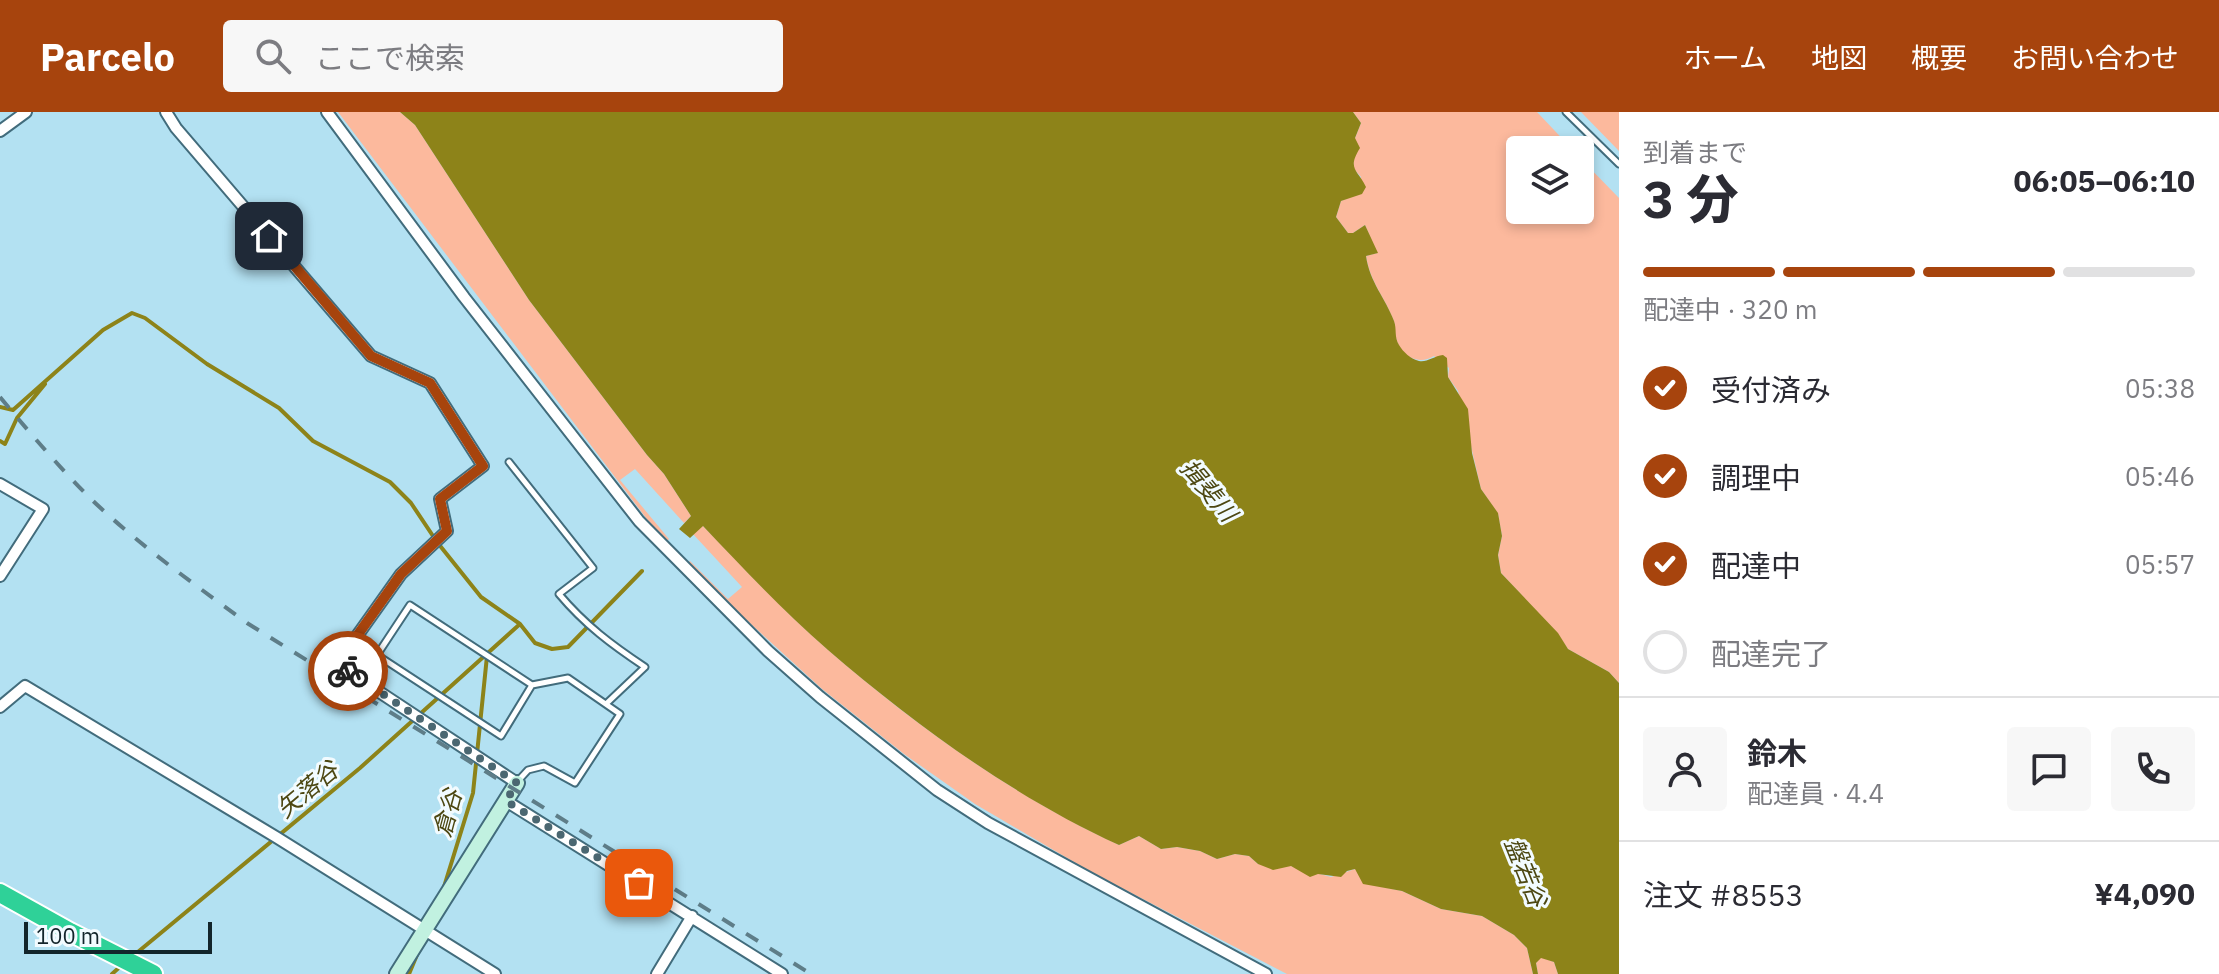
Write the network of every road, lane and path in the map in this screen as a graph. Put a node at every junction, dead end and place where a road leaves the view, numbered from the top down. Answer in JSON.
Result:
{"nodes":[{"id":1,"x":26,"y":112,"type":"edge"},
{"id":2,"x":166,"y":112,"type":"edge"},
{"id":3,"x":327,"y":112,"type":"edge"},
{"id":4,"x":1566,"y":112,"type":"edge"},
{"id":5,"x":0,"y":131,"type":"edge"},
{"id":6,"x":1619,"y":164,"type":"edge"},
{"id":7,"x":509,"y":462,"type":"dead end"},
{"id":8,"x":0,"y":484,"type":"edge"},
{"id":9,"x":0,"y":576,"type":"edge"},
{"id":10,"x":532,"y":685,"type":"junction"},
{"id":11,"x":607,"y":703,"type":"junction"},
{"id":12,"x":0,"y":707,"type":"edge"},
{"id":13,"x":517,"y":783,"type":"junction"},
{"id":14,"x":506,"y":801,"type":"junction"},
{"id":15,"x":0,"y":893,"type":"edge"},
{"id":16,"x":692,"y":916,"type":"junction"},
{"id":17,"x":425,"y":930,"type":"junction"},
{"id":18,"x":153,"y":974,"type":"edge"},
{"id":19,"x":397,"y":974,"type":"edge"},
{"id":20,"x":495,"y":974,"type":"edge"},
{"id":21,"x":657,"y":974,"type":"edge"},
{"id":22,"x":782,"y":974,"type":"edge"},
{"id":23,"x":1266,"y":974,"type":"edge"}],
"edges":[{"from":1,"to":5,"type":"street"},
{"from":2,"to":13,"type":"street"},
{"from":3,"to":23,"type":"street"},
{"from":4,"to":6,"type":"lane"},
{"from":7,"to":11,"type":"lane"},
{"from":8,"to":9,"type":"street"},
{"from":10,"to":10,"type":"lane"},
{"from":10,"to":11,"type":"lane"},
{"from":11,"to":13,"type":"lane"},
{"from":12,"to":17,"type":"street"},
{"from":13,"to":14,"type":"street"},
{"from":14,"to":16,"type":"street"},
{"from":14,"to":17,"type":"street"},
{"from":15,"to":18,"type":"highway"},
{"from":16,"to":21,"type":"street"},
{"from":16,"to":22,"type":"street"},
{"from":17,"to":19,"type":"street"},
{"from":17,"to":20,"type":"street"}]}
